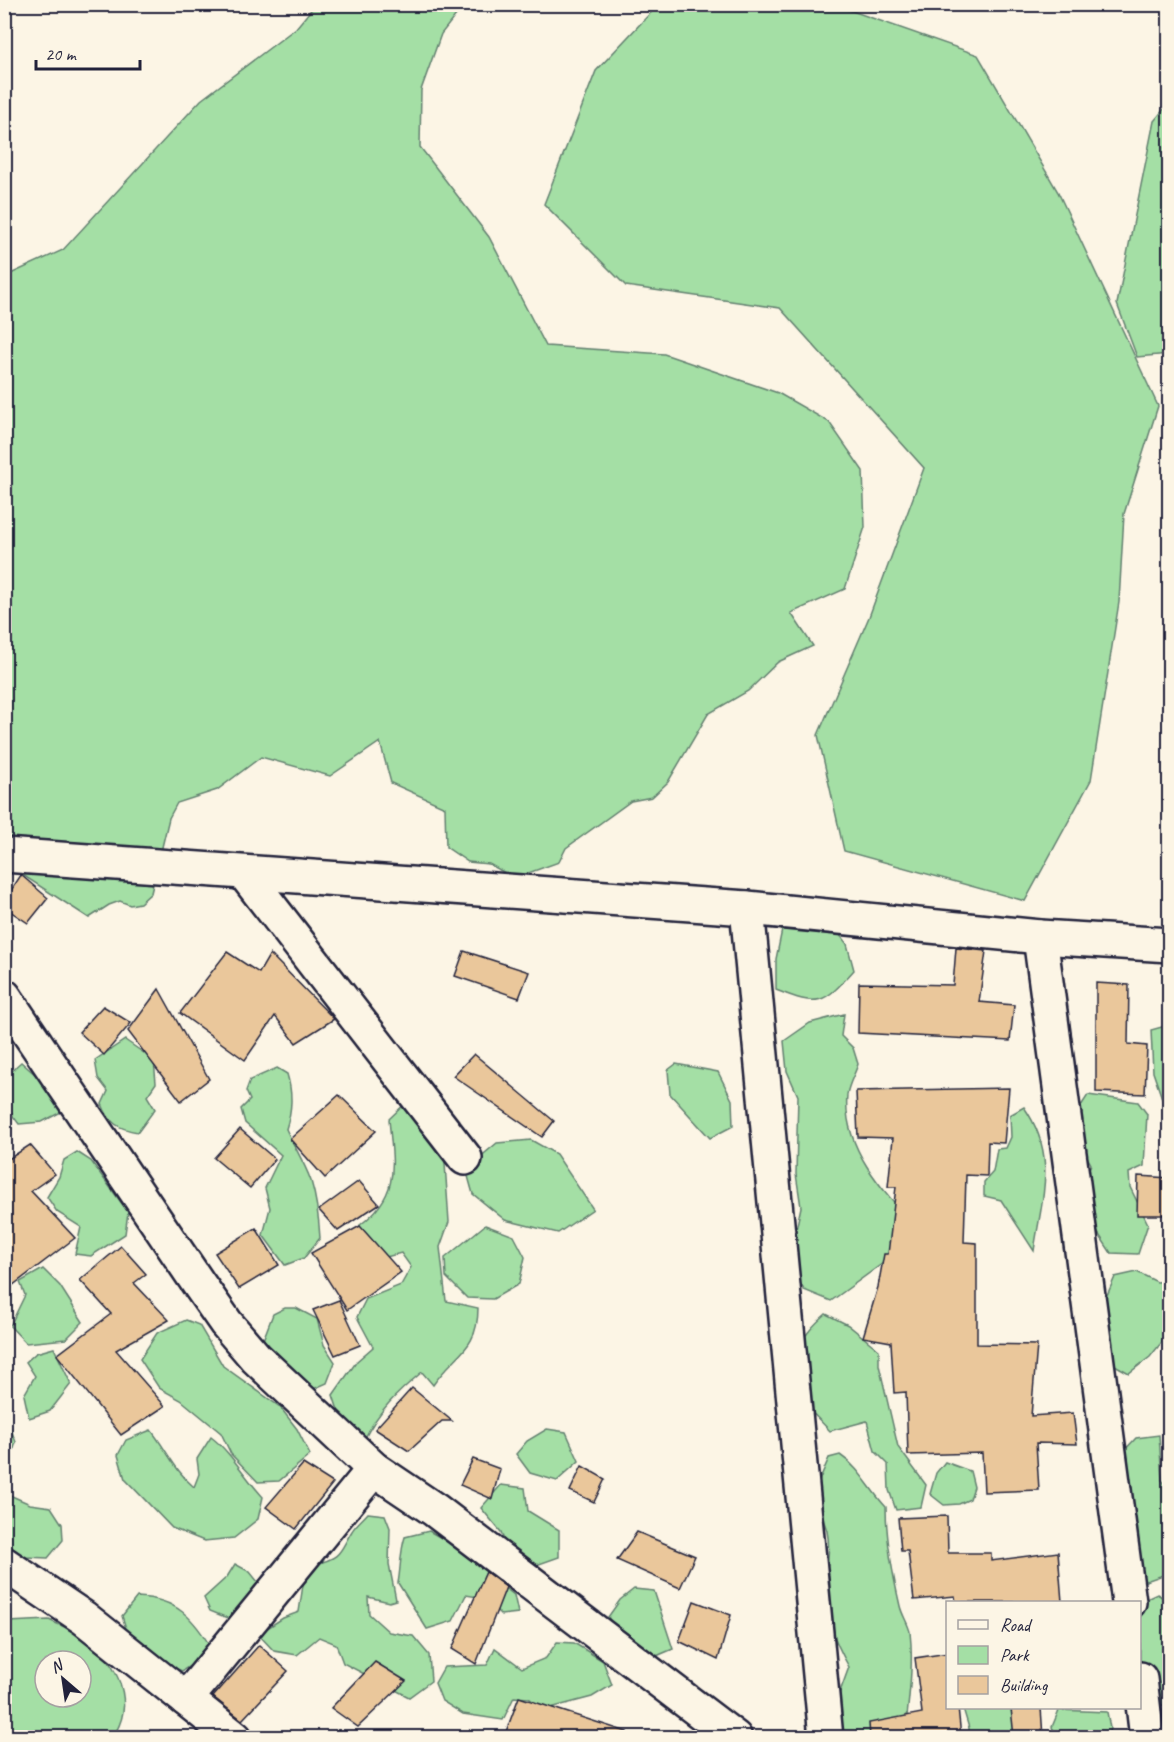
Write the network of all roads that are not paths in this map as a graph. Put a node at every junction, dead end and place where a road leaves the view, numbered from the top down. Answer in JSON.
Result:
{"nodes":[{"id":1,"x":4,"y":855,"type":"edge"},
{"id":2,"x":245,"y":874,"type":"junction"},
{"id":3,"x":747,"y":908,"type":"junction"},
{"id":4,"x":1040,"y":937,"type":"junction"},
{"id":5,"x":1170,"y":945,"type":"edge"},
{"id":6,"x":4,"y":996,"type":"edge"},
{"id":7,"x":465,"y":1158,"type":"dead end"},
{"id":8,"x":375,"y":1469,"type":"junction"},
{"id":9,"x":4,"y":1564,"type":"edge"},
{"id":10,"x":1129,"y":1601,"type":"edge"},
{"id":11,"x":1141,"y":1687,"type":"edge"},
{"id":12,"x":186,"y":1699,"type":"junction"},
{"id":13,"x":235,"y":1737,"type":"edge"},
{"id":14,"x":735,"y":1737,"type":"edge"},
{"id":15,"x":826,"y":1737,"type":"edge"},
{"id":16,"x":1147,"y":1737,"type":"edge"}],
"edges":[{"from":1,"to":2,"type":"street"},
{"from":2,"to":3,"type":"street"},
{"from":2,"to":7,"type":"street"},
{"from":3,"to":4,"type":"street"},
{"from":3,"to":15,"type":"street"},
{"from":4,"to":5,"type":"street"},
{"from":4,"to":10,"type":"street"},
{"from":6,"to":8,"type":"street"},
{"from":8,"to":12,"type":"street"},
{"from":8,"to":14,"type":"street"},
{"from":9,"to":12,"type":"street"},
{"from":11,"to":16,"type":"street"},
{"from":12,"to":13,"type":"street"}]}
